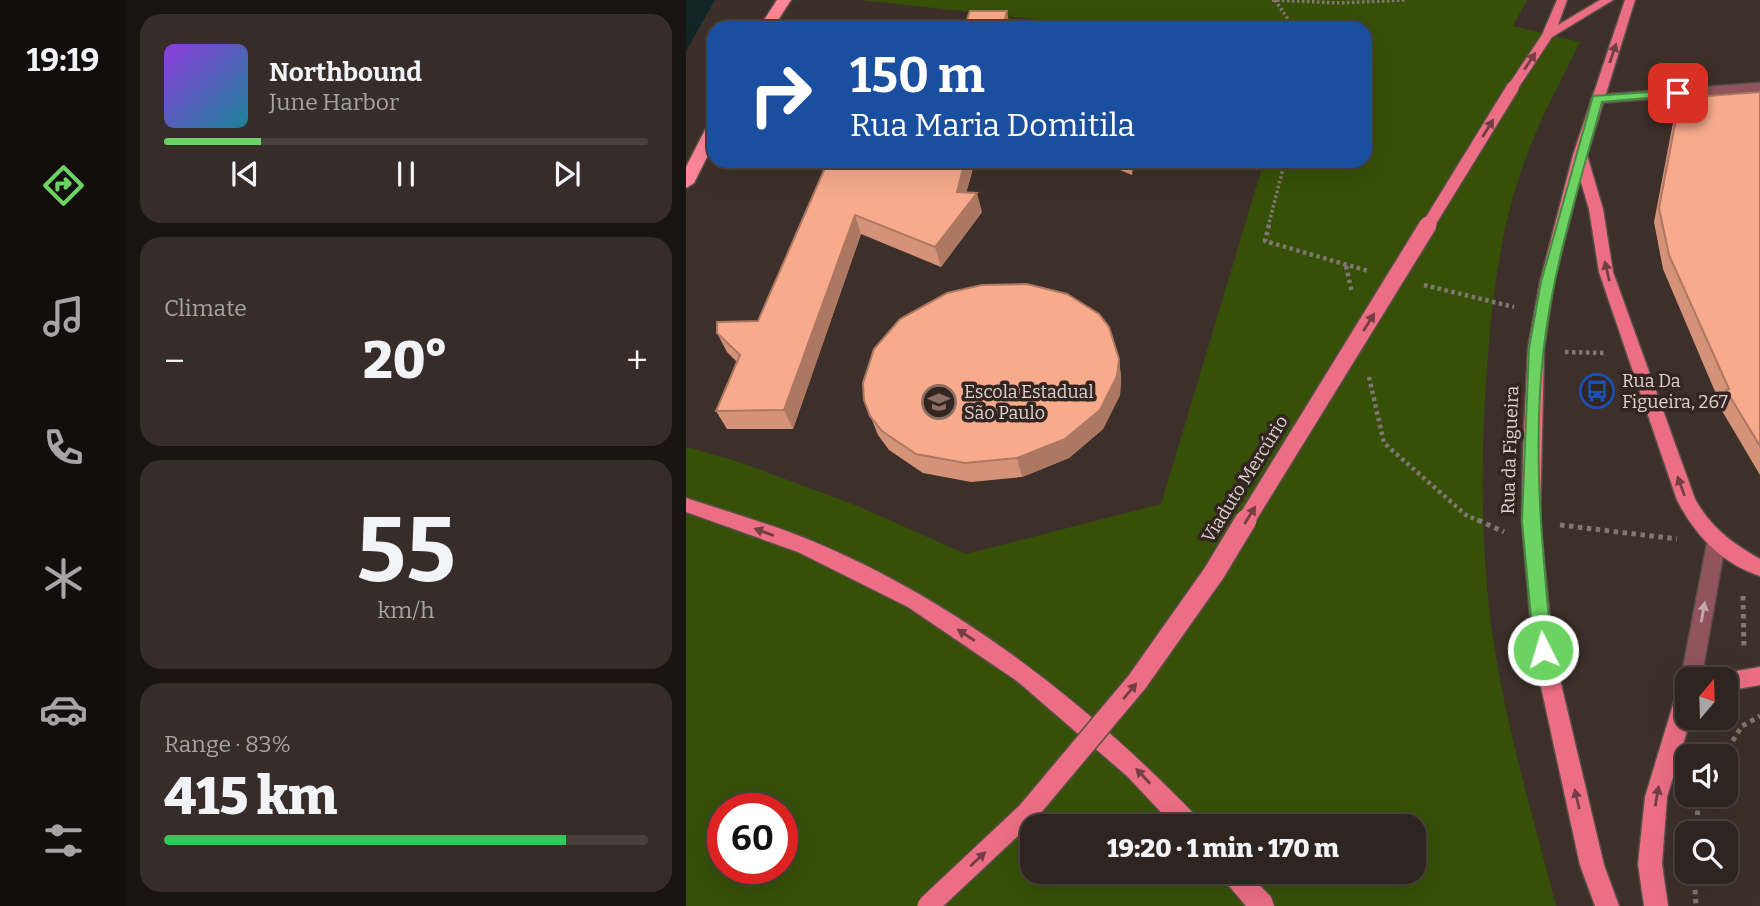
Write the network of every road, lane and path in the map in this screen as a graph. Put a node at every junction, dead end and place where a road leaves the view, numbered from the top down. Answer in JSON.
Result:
{"nodes":[{"id":1,"x":784,"y":0,"type":"edge"},
{"id":2,"x":1274,"y":0,"type":"edge"},
{"id":3,"x":1405,"y":0,"type":"edge"},
{"id":4,"x":1562,"y":0,"type":"edge"},
{"id":5,"x":1608,"y":0,"type":"edge"},
{"id":6,"x":1630,"y":0,"type":"edge"},
{"id":7,"x":1341,"y":1,"type":"edge"},
{"id":8,"x":770,"y":21,"type":"edge"},
{"id":9,"x":1289,"y":21,"type":"edge"},
{"id":10,"x":1548,"y":35,"type":"junction"},
{"id":11,"x":1760,"y":88,"type":"edge"},
{"id":12,"x":1597,"y":99,"type":"junction"},
{"id":13,"x":707,"y":142,"type":"edge"},
{"id":14,"x":1580,"y":155,"type":"junction"},
{"id":15,"x":686,"y":183,"type":"edge"},
{"id":16,"x":1346,"y":266,"type":"dead end"},
{"id":17,"x":1354,"y":307,"type":"dead end"},
{"id":18,"x":1536,"y":352,"type":"junction"},
{"id":19,"x":1633,"y":354,"type":"junction"},
{"id":20,"x":1369,"y":375,"type":"dead end"},
{"id":21,"x":686,"y":505,"type":"edge"},
{"id":22,"x":1531,"y":529,"type":"junction"},
{"id":23,"x":1716,"y":544,"type":"junction"},
{"id":24,"x":1760,"y":568,"type":"edge"},
{"id":25,"x":1743,"y":596,"type":"dead end"},
{"id":26,"x":1742,"y":648,"type":"dead end"},
{"id":27,"x":1693,"y":667,"type":"edge"},
{"id":28,"x":1760,"y":676,"type":"edge"},
{"id":29,"x":1738,"y":679,"type":"edge"},
{"id":30,"x":1760,"y":716,"type":"edge"},
{"id":31,"x":1676,"y":730,"type":"edge"},
{"id":32,"x":1731,"y":744,"type":"edge"},
{"id":33,"x":1179,"y":814,"type":"edge"},
{"id":34,"x":1243,"y":884,"type":"edge"},
{"id":35,"x":1695,"y":884,"type":"edge"},
{"id":36,"x":928,"y":906,"type":"edge"},
{"id":37,"x":1262,"y":906,"type":"edge"},
{"id":38,"x":1607,"y":906,"type":"edge"},
{"id":39,"x":1656,"y":906,"type":"edge"},
{"id":40,"x":1696,"y":906,"type":"edge"}],
"edges":[{"from":1,"to":8,"type":"highway"},
{"from":2,"to":7,"type":"path"},
{"from":2,"to":9,"type":"path"},
{"from":3,"to":7,"type":"path"},
{"from":4,"to":10,"type":"main road","name":"Viaduto Mercúrio"},
{"from":5,"to":10,"type":"main road"},
{"from":12,"to":6,"type":"main road","name":"Rua da Figueira","one_way":true},
{"from":36,"to":10,"type":"main road","name":"Viaduto Mercúrio","one_way":true,"bridge":true},
{"from":11,"to":12,"type":"street"},
{"from":12,"to":14,"type":"main road","name":"Rua da Figueira"},
{"from":13,"to":15,"type":"highway"},
{"from":14,"to":18,"type":"main road","name":"Rua da Figueira"},
{"from":19,"to":14,"type":"main road","one_way":true},
{"from":16,"to":17,"type":"path"},
{"from":18,"to":19,"type":"path"},
{"from":18,"to":22,"type":"main road","name":"Rua da Figueira"},
{"from":23,"to":19,"type":"main road","one_way":true},
{"from":20,"to":22,"type":"path"},
{"from":33,"to":21,"type":"main road","one_way":true},
{"from":22,"to":23,"type":"path"},
{"from":38,"to":22,"type":"main road","name":"Rua da Figueira","one_way":true},
{"from":23,"to":24,"type":"main road"},
{"from":27,"to":23,"type":"street","one_way":true},
{"from":25,"to":26,"type":"path"},
{"from":28,"to":29,"type":"main road"},
{"from":30,"to":32,"type":"path"},
{"from":39,"to":31,"type":"main road","one_way":true},
{"from":34,"to":37,"type":"main road"},
{"from":35,"to":40,"type":"path"}]}
